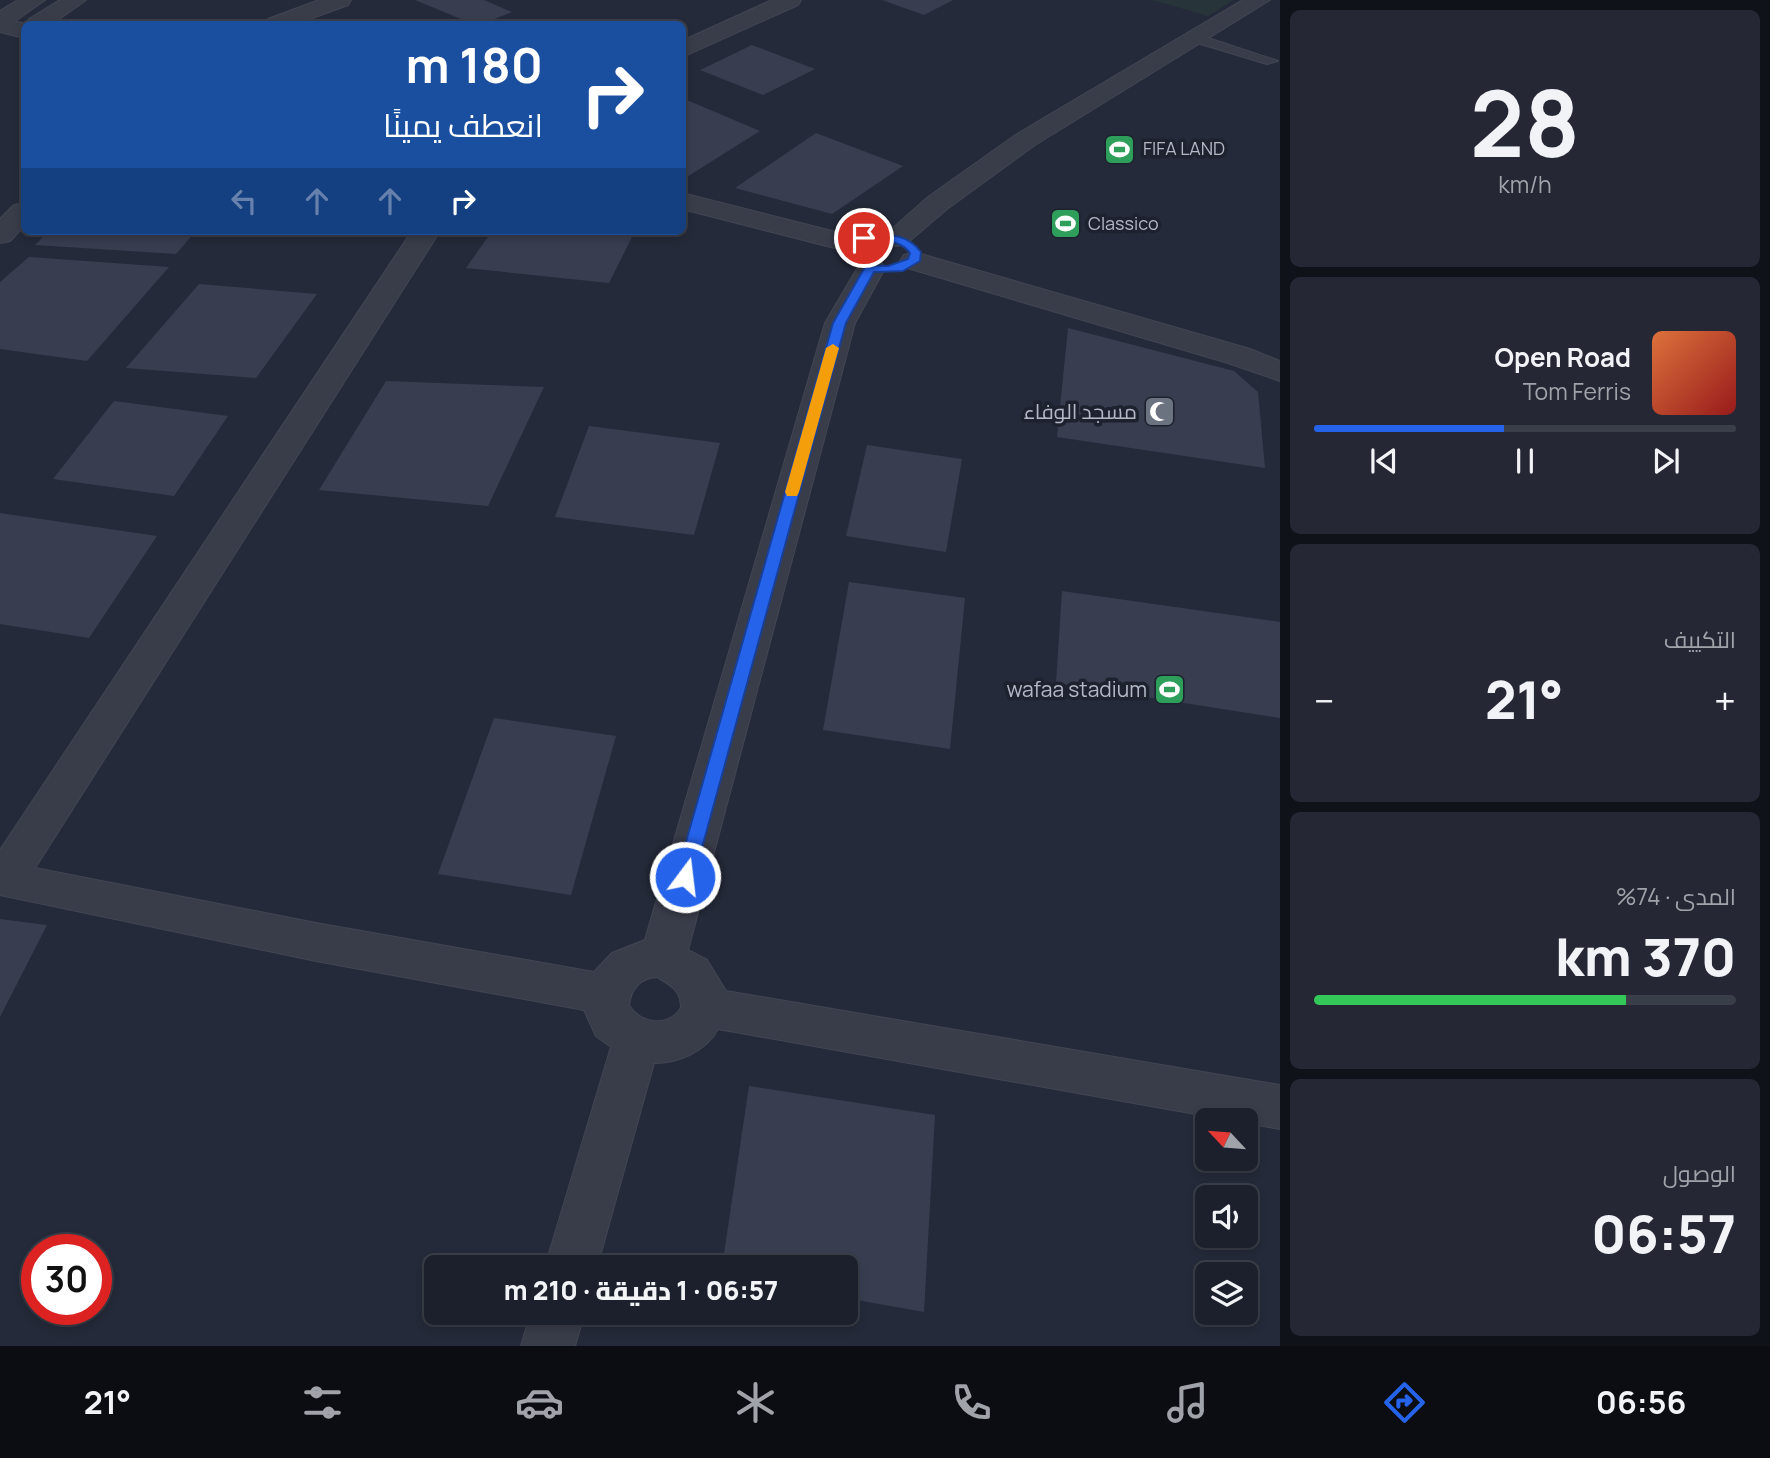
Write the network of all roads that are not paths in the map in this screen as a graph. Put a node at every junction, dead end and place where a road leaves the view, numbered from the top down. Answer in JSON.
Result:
{"nodes":[{"id":1,"x":34,"y":0,"type":"edge"},
{"id":2,"x":75,"y":0,"type":"edge"},
{"id":3,"x":340,"y":0,"type":"edge"},
{"id":4,"x":790,"y":0,"type":"edge"},
{"id":5,"x":1259,"y":0,"type":"edge"},
{"id":6,"x":42,"y":21,"type":"edge"},
{"id":7,"x":284,"y":21,"type":"edge"},
{"id":8,"x":0,"y":23,"type":"edge"},
{"id":9,"x":21,"y":31,"type":"edge"},
{"id":10,"x":21,"y":34,"type":"edge"},
{"id":11,"x":1198,"y":39,"type":"junction"},
{"id":12,"x":0,"y":45,"type":"edge"},
{"id":13,"x":686,"y":48,"type":"edge"},
{"id":14,"x":1272,"y":61,"type":"dead end"},
{"id":15,"x":686,"y":202,"type":"edge"},
{"id":16,"x":21,"y":214,"type":"edge"},
{"id":17,"x":0,"y":235,"type":"edge"},
{"id":18,"x":423,"y":235,"type":"edge"},
{"id":19,"x":905,"y":249,"type":"junction"},
{"id":20,"x":862,"y":256,"type":"junction"},
{"id":21,"x":1280,"y":372,"type":"edge"},
{"id":22,"x":2,"y":879,"type":"edge"},
{"id":23,"x":663,"y":958,"type":"junction"},
{"id":24,"x":606,"y":994,"type":"junction"},
{"id":25,"x":706,"y":1007,"type":"junction"},
{"id":26,"x":637,"y":1039,"type":"junction"},
{"id":27,"x":1280,"y":1107,"type":"edge"},
{"id":28,"x":574,"y":1255,"type":"edge"},
{"id":29,"x":554,"y":1325,"type":"edge"},
{"id":30,"x":548,"y":1346,"type":"edge"}],
"edges":[{"from":1,"to":8,"type":"street"},
{"from":2,"to":6,"type":"street"},
{"from":3,"to":7,"type":"street"},
{"from":4,"to":13,"type":"street"},
{"from":5,"to":11,"type":"street"},
{"from":8,"to":9,"type":"street"},
{"from":10,"to":12,"type":"street"},
{"from":11,"to":14,"type":"lane"},
{"from":11,"to":19,"type":"street"},
{"from":15,"to":20,"type":"street"},
{"from":16,"to":17,"type":"street"},
{"from":18,"to":22,"type":"street"},
{"from":19,"to":20,"type":"street"},
{"from":19,"to":21,"type":"street"},
{"from":20,"to":23,"type":"street"},
{"from":22,"to":24,"type":"street"},
{"from":23,"to":24,"type":"street"},
{"from":23,"to":25,"type":"street"},
{"from":24,"to":26,"type":"street"},
{"from":25,"to":26,"type":"street"},
{"from":25,"to":27,"type":"street"},
{"from":26,"to":28,"type":"street"},
{"from":29,"to":30,"type":"street"}]}
